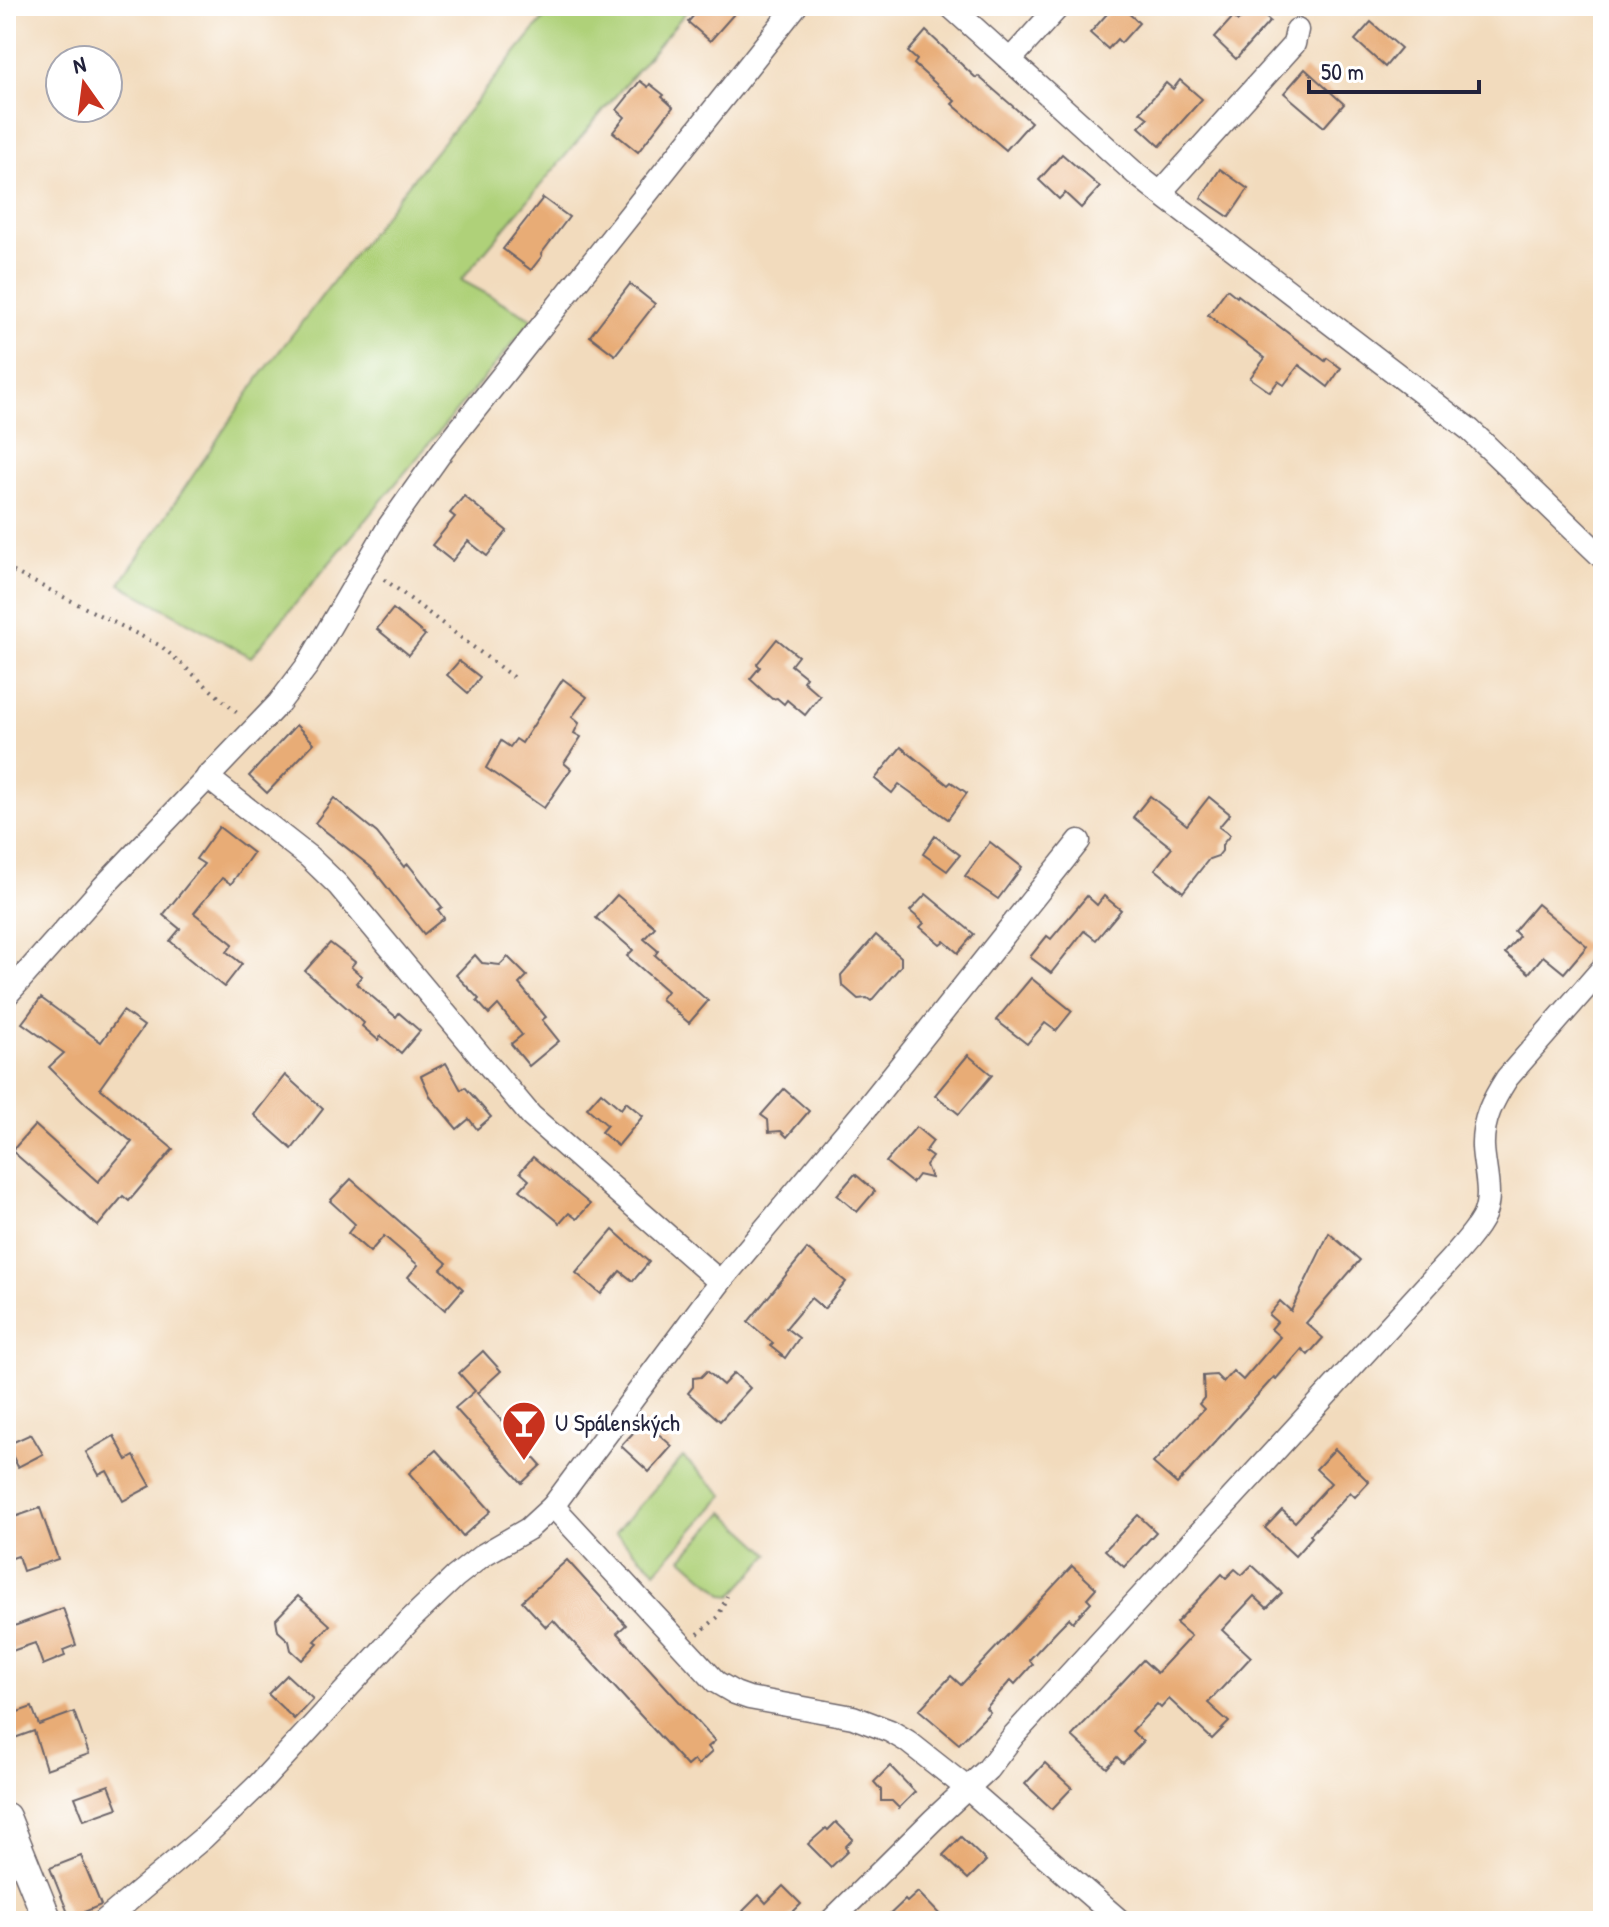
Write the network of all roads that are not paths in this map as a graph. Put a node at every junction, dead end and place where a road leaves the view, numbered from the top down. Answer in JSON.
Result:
{"nodes":[{"id":1,"x":796,"y":6,"type":"edge"},
{"id":2,"x":950,"y":6,"type":"edge"},
{"id":3,"x":1059,"y":6,"type":"edge"},
{"id":4,"x":1297,"y":30,"type":"dead end"},
{"id":5,"x":1010,"y":60,"type":"junction"},
{"id":6,"x":1160,"y":193,"type":"junction"},
{"id":7,"x":1603,"y":558,"type":"edge"},
{"id":8,"x":207,"y":777,"type":"junction"},
{"id":9,"x":1079,"y":841,"type":"dead end"},
{"id":10,"x":1603,"y":968,"type":"edge"},
{"id":11,"x":6,"y":996,"type":"edge"},
{"id":12,"x":720,"y":1282,"type":"junction"},
{"id":13,"x":553,"y":1506,"type":"junction"},
{"id":14,"x":968,"y":1789,"type":"junction"},
{"id":15,"x":6,"y":1817,"type":"edge"},
{"id":16,"x":48,"y":1921,"type":"edge"},
{"id":17,"x":104,"y":1921,"type":"edge"},
{"id":18,"x":831,"y":1921,"type":"edge"},
{"id":19,"x":1120,"y":1921,"type":"edge"}],
"edges":[{"from":1,"to":8,"type":"street"},
{"from":2,"to":5,"type":"street"},
{"from":3,"to":5,"type":"street"},
{"from":4,"to":6,"type":"street"},
{"from":5,"to":6,"type":"street"},
{"from":6,"to":7,"type":"street"},
{"from":8,"to":11,"type":"street"},
{"from":8,"to":12,"type":"street"},
{"from":9,"to":12,"type":"street"},
{"from":10,"to":14,"type":"street"},
{"from":12,"to":13,"type":"street"},
{"from":13,"to":14,"type":"street"},
{"from":13,"to":17,"type":"street"},
{"from":14,"to":18,"type":"street"},
{"from":14,"to":19,"type":"street"},
{"from":15,"to":16,"type":"street"}]}
